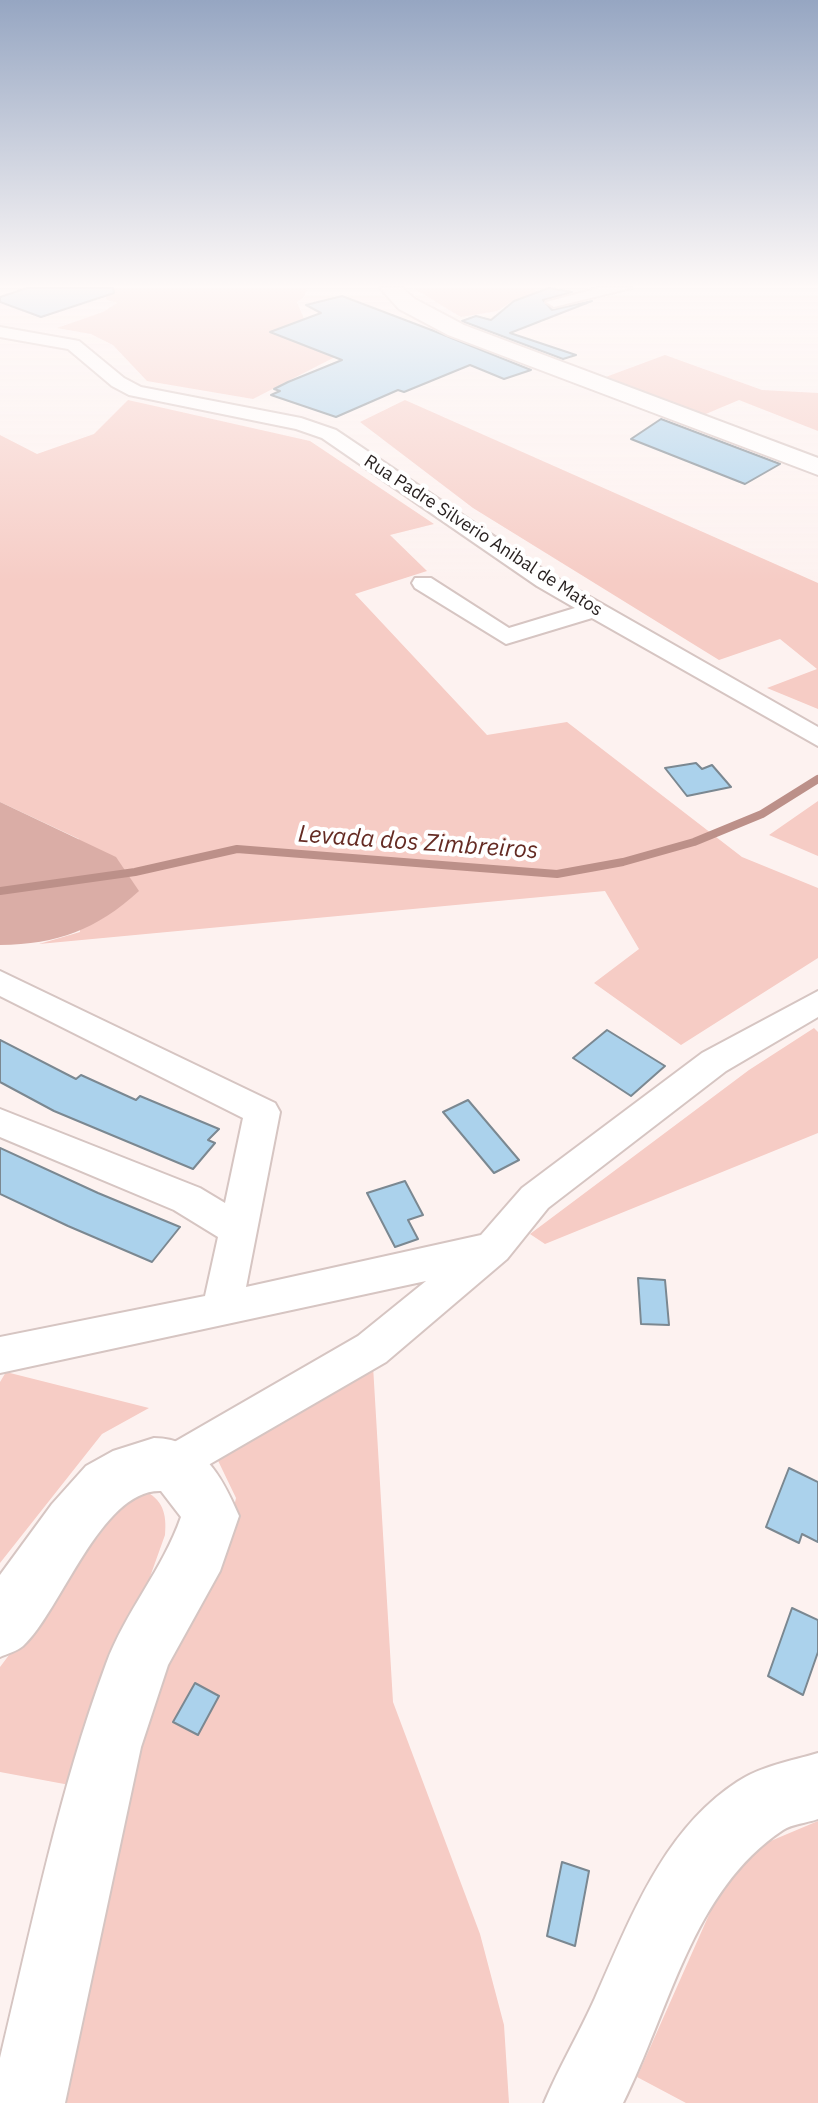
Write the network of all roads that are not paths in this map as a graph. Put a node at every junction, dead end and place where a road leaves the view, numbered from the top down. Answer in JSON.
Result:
{"nodes":[{"id":1,"x":126,"y":386,"type":"edge"},
{"id":2,"x":604,"y":386,"type":"edge"},
{"id":3,"x":818,"y":467,"type":"edge"},
{"id":4,"x":423,"y":583,"type":"dead end"},
{"id":5,"x":594,"y":610,"type":"junction"},
{"id":6,"x":818,"y":738,"type":"edge"},
{"id":7,"x":0,"y":982,"type":"edge"},
{"id":8,"x":818,"y":1002,"type":"edge"},
{"id":9,"x":0,"y":1122,"type":"edge"},
{"id":10,"x":238,"y":1230,"type":"junction"},
{"id":11,"x":493,"y":1248,"type":"junction"},
{"id":12,"x":222,"y":1309,"type":"junction"},
{"id":13,"x":0,"y":1355,"type":"edge"},
{"id":14,"x":172,"y":1466,"type":"junction"},
{"id":15,"x":0,"y":1626,"type":"edge"},
{"id":16,"x":818,"y":1786,"type":"edge"},
{"id":17,"x":27,"y":2103,"type":"edge"},
{"id":18,"x":582,"y":2103,"type":"edge"}],
"edges":[{"from":1,"to":5,"type":"street","name":"Rua Padre Silverio Anibal de Matos"},
{"from":2,"to":3,"type":"main road"},
{"from":4,"to":5,"type":"street"},
{"from":5,"to":6,"type":"street","name":"Rua Padre Silverio Anibal de Matos"},
{"from":7,"to":10,"type":"street"},
{"from":8,"to":11,"type":"street"},
{"from":9,"to":10,"type":"street"},
{"from":10,"to":12,"type":"street"},
{"from":11,"to":12,"type":"street"},
{"from":11,"to":14,"type":"street"},
{"from":12,"to":13,"type":"street"},
{"from":14,"to":15,"type":"main road"},
{"from":14,"to":17,"type":"main road"},
{"from":16,"to":18,"type":"main road"}]}
